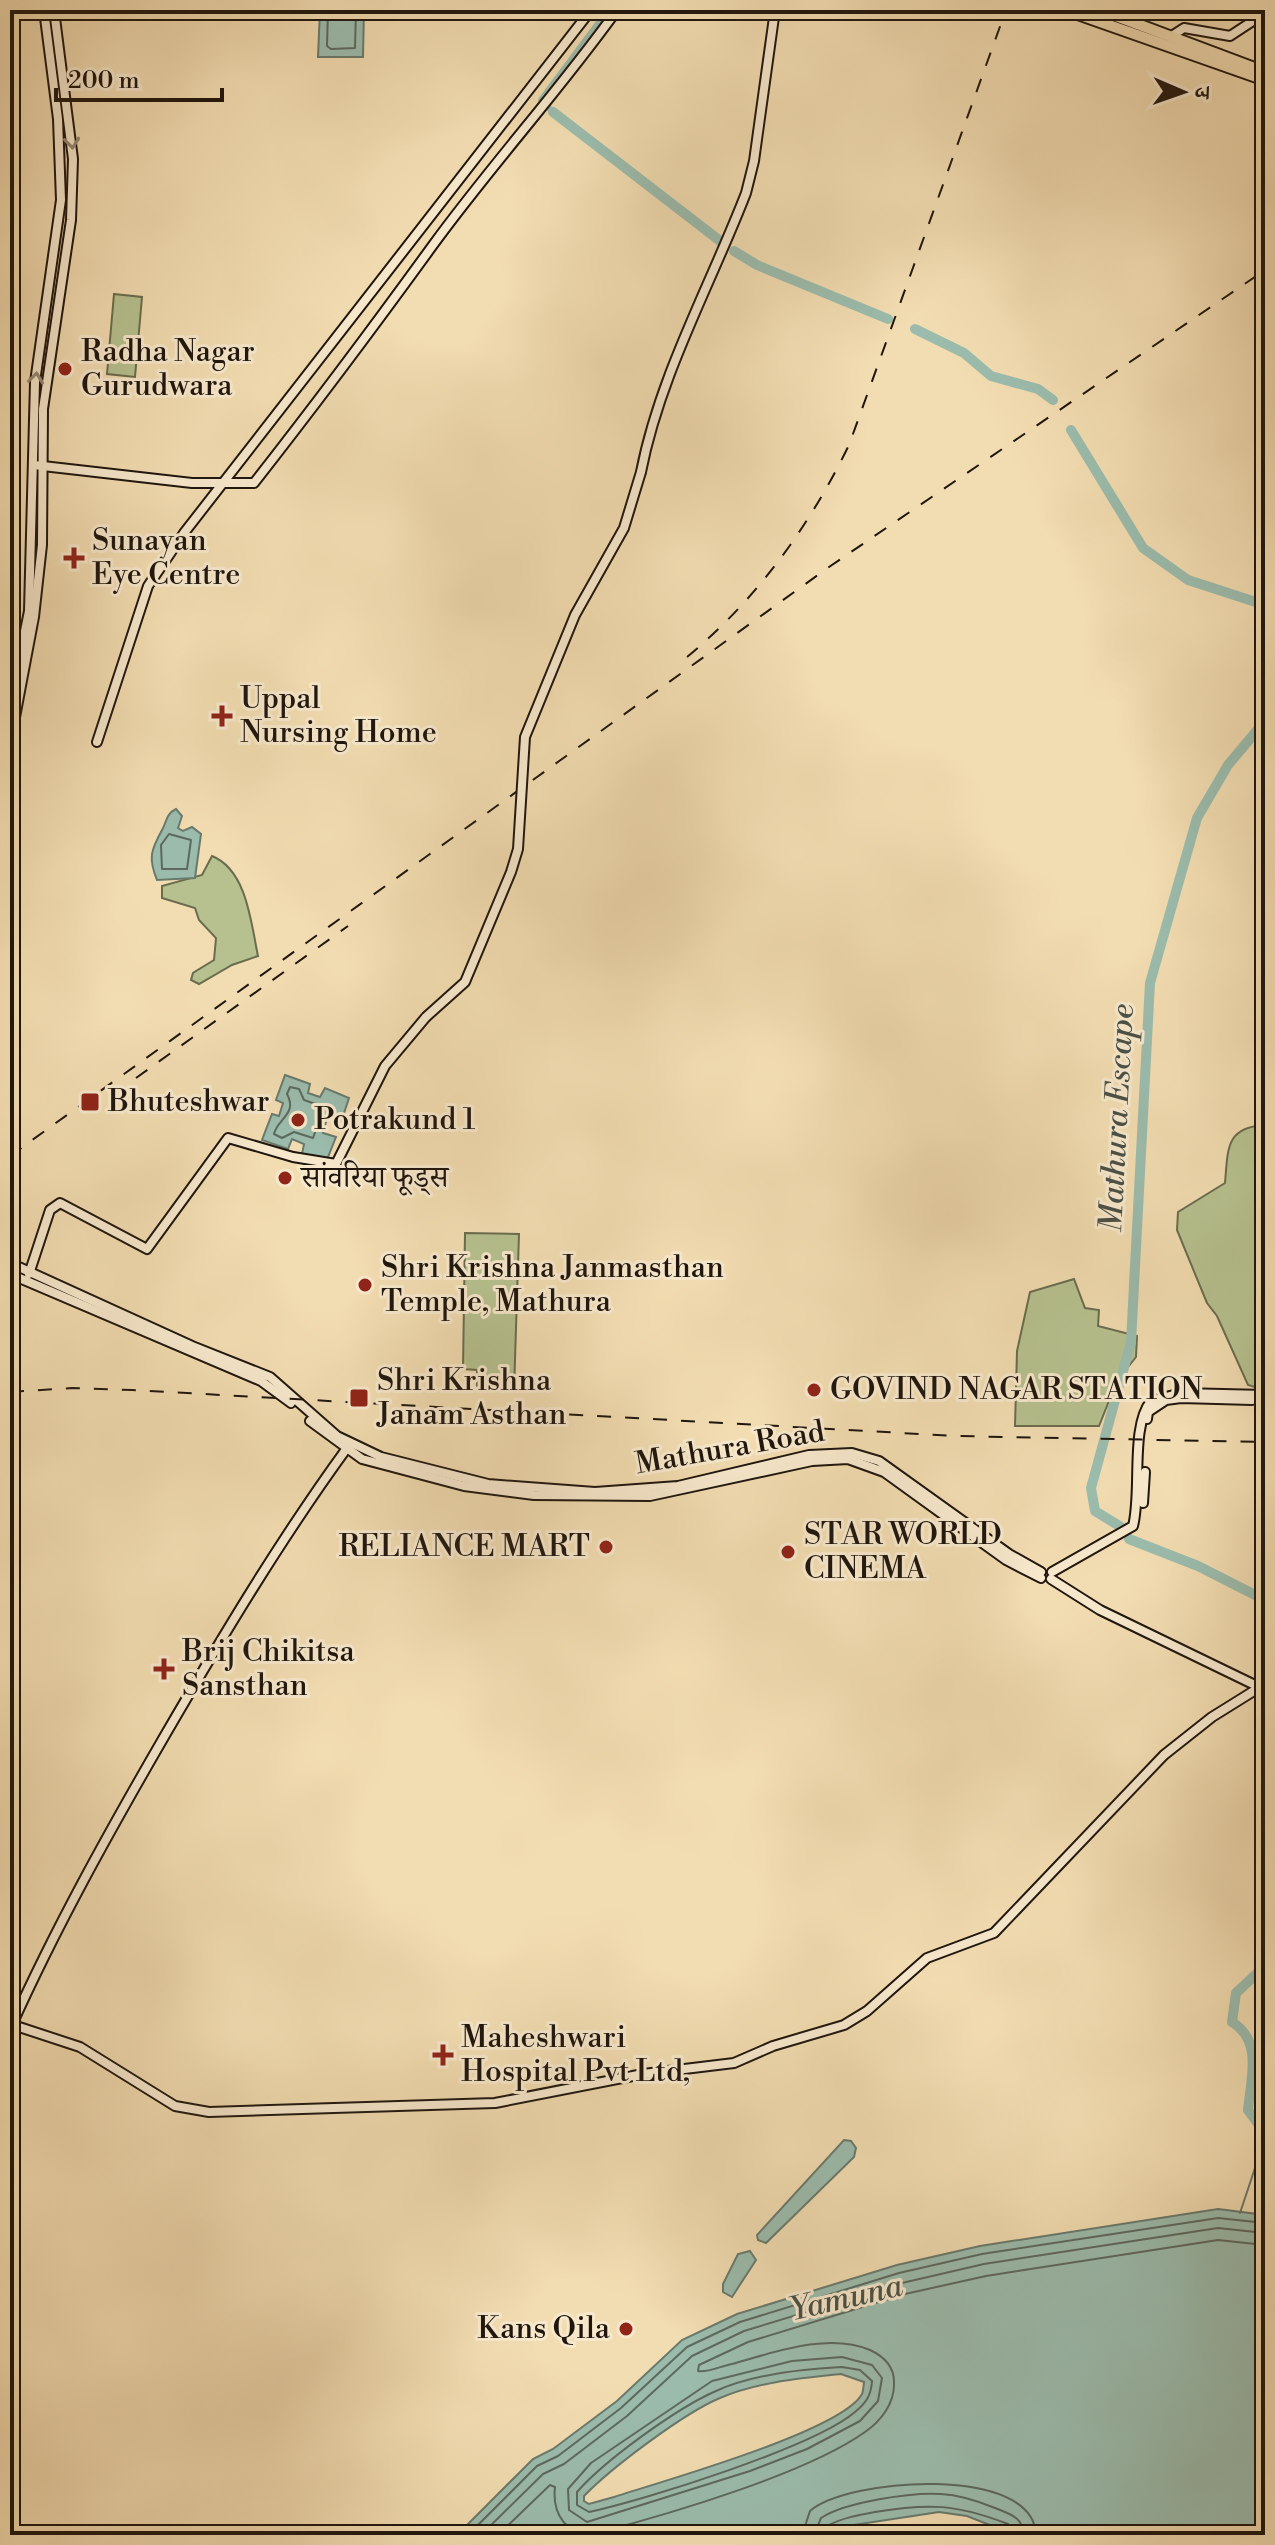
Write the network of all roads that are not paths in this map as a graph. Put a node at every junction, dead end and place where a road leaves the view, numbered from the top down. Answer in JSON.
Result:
{"nodes":[{"id":1,"x":44,"y":10,"type":"edge"},
{"id":2,"x":54,"y":10,"type":"edge"},
{"id":3,"x":591,"y":10,"type":"edge"},
{"id":4,"x":617,"y":10,"type":"edge"},
{"id":5,"x":775,"y":10,"type":"edge"},
{"id":6,"x":1066,"y":10,"type":"edge"},
{"id":7,"x":1100,"y":10,"type":"edge"},
{"id":8,"x":1265,"y":13,"type":"edge"},
{"id":9,"x":1170,"y":37,"type":"junction"},
{"id":10,"x":1231,"y":64,"type":"junction"},
{"id":11,"x":1265,"y":72,"type":"edge"},
{"id":12,"x":1265,"y":80,"type":"edge"},
{"id":13,"x":38,"y":465,"type":"junction"},
{"id":14,"x":225,"y":483,"type":"junction"},
{"id":15,"x":10,"y":706,"type":"edge"},
{"id":16,"x":97,"y":742,"type":"dead end"},
{"id":17,"x":10,"y":744,"type":"edge"},
{"id":18,"x":10,"y":1263,"type":"edge"},
{"id":19,"x":30,"y":1270,"type":"junction"},
{"id":20,"x":10,"y":1274,"type":"edge"},
{"id":21,"x":27,"y":1280,"type":"junction"},
{"id":22,"x":1265,"y":1398,"type":"edge"},
{"id":23,"x":348,"y":1447,"type":"junction"},
{"id":24,"x":969,"y":1530,"type":"junction"},
{"id":25,"x":1048,"y":1575,"type":"junction"},
{"id":26,"x":1262,"y":1685,"type":"edge"},
{"id":27,"x":11,"y":2026,"type":"edge"}],
"edges":[{"from":13,"to":1,"type":"street","one_way":true},
{"from":2,"to":13,"type":"street","one_way":true},
{"from":3,"to":14,"type":"street"},
{"from":4,"to":14,"type":"street"},
{"from":5,"to":19,"type":"street","bridge":true},
{"from":6,"to":10,"type":"highway"},
{"from":7,"to":9,"type":"highway"},
{"from":8,"to":9,"type":"street"},
{"from":9,"to":10,"type":"highway"},
{"from":10,"to":11,"type":"highway"},
{"from":10,"to":12,"type":"highway"},
{"from":13,"to":14,"type":"street"},
{"from":13,"to":15,"type":"street"},
{"from":13,"to":17,"type":"street"},
{"from":14,"to":16,"type":"street"},
{"from":18,"to":19,"type":"street"},
{"from":19,"to":21,"type":"street"},
{"from":19,"to":23,"type":"street"},
{"from":20,"to":21,"type":"street"},
{"from":21,"to":23,"type":"street"},
{"from":22,"to":25,"type":"street"},
{"from":22,"to":25,"type":"street"},
{"from":23,"to":24,"type":"street","name":"Mathura Road"},
{"from":23,"to":24,"type":"street","name":"Mathura Road"},
{"from":23,"to":27,"type":"street"},
{"from":24,"to":25,"type":"street","name":"Mathura Road"},
{"from":25,"to":26,"type":"street","name":"Mathura Road"},
{"from":26,"to":27,"type":"street"}]}
